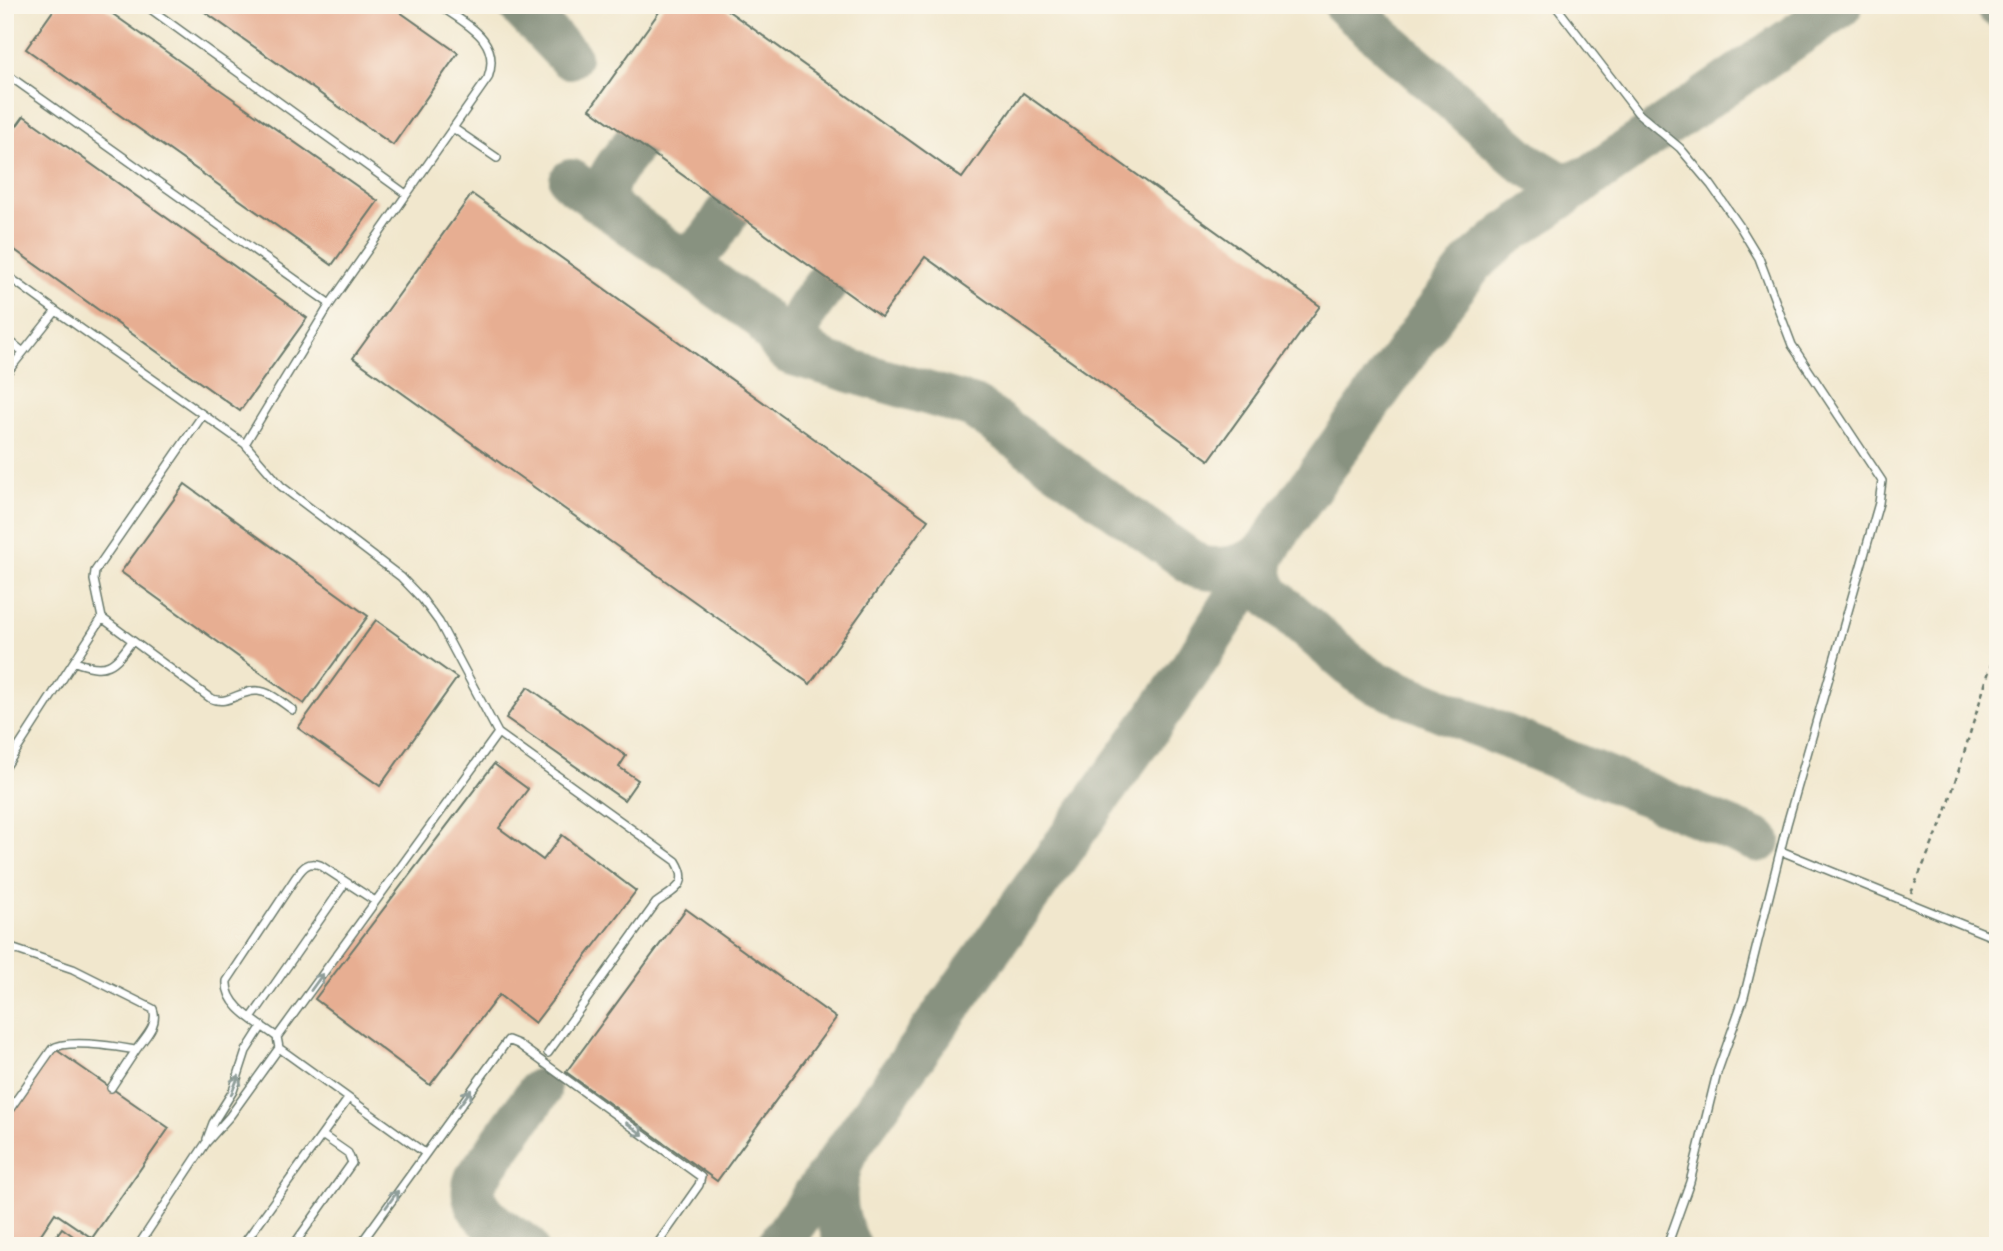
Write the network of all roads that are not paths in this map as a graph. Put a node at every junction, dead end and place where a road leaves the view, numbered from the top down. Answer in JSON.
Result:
{"nodes":[{"id":1,"x":145,"y":5,"type":"edge"},
{"id":2,"x":439,"y":5,"type":"edge"},
{"id":3,"x":1555,"y":5,"type":"edge"},
{"id":4,"x":5,"y":73,"type":"edge"},
{"id":5,"x":453,"y":128,"type":"junction"},
{"id":6,"x":497,"y":159,"type":"dead end"},
{"id":7,"x":407,"y":194,"type":"junction"},
{"id":8,"x":5,"y":274,"type":"edge"},
{"id":9,"x":330,"y":304,"type":"junction"},
{"id":10,"x":56,"y":311,"type":"junction"},
{"id":11,"x":5,"y":337,"type":"edge"},
{"id":12,"x":22,"y":351,"type":"junction"},
{"id":13,"x":5,"y":375,"type":"edge"},
{"id":14,"x":202,"y":416,"type":"junction"},
{"id":15,"x":245,"y":444,"type":"junction"},
{"id":16,"x":102,"y":618,"type":"junction"},
{"id":17,"x":132,"y":641,"type":"junction"},
{"id":18,"x":75,"y":662,"type":"junction"},
{"id":19,"x":292,"y":710,"type":"dead end"},
{"id":20,"x":498,"y":733,"type":"junction"},
{"id":21,"x":5,"y":768,"type":"edge"},
{"id":22,"x":1781,"y":851,"type":"junction"},
{"id":23,"x":346,"y":882,"type":"junction"},
{"id":24,"x":375,"y":901,"type":"junction"},
{"id":25,"x":1998,"y":939,"type":"edge"},
{"id":26,"x":5,"y":946,"type":"edge"},
{"id":27,"x":251,"y":1017,"type":"junction"},
{"id":28,"x":262,"y":1026,"type":"junction"},
{"id":29,"x":277,"y":1037,"type":"junction"},
{"id":30,"x":279,"y":1048,"type":"junction"},
{"id":31,"x":136,"y":1050,"type":"junction"},
{"id":32,"x":548,"y":1053,"type":"dead end"},
{"id":33,"x":111,"y":1088,"type":"dead end"},
{"id":34,"x":348,"y":1099,"type":"junction"},
{"id":35,"x":5,"y":1116,"type":"edge"},
{"id":36,"x":322,"y":1135,"type":"junction"},
{"id":37,"x":206,"y":1143,"type":"junction"},
{"id":38,"x":425,"y":1153,"type":"junction"},
{"id":39,"x":138,"y":1246,"type":"edge"},
{"id":40,"x":242,"y":1246,"type":"edge"},
{"id":41,"x":293,"y":1246,"type":"edge"},
{"id":42,"x":359,"y":1246,"type":"edge"},
{"id":43,"x":656,"y":1246,"type":"edge"},
{"id":44,"x":1667,"y":1246,"type":"edge"}],
"edges":[{"from":1,"to":7,"type":"lane"},
{"from":2,"to":5,"type":"lane"},
{"from":3,"to":22,"type":"lane"},
{"from":4,"to":9,"type":"lane"},
{"from":5,"to":6,"type":"lane"},
{"from":5,"to":7,"type":"lane"},
{"from":7,"to":9,"type":"lane"},
{"from":8,"to":10,"type":"lane"},
{"from":9,"to":15,"type":"lane"},
{"from":10,"to":12,"type":"lane"},
{"from":10,"to":14,"type":"lane"},
{"from":11,"to":12,"type":"lane"},
{"from":12,"to":13,"type":"lane"},
{"from":14,"to":15,"type":"lane"},
{"from":14,"to":16,"type":"lane"},
{"from":15,"to":20,"type":"lane"},
{"from":16,"to":17,"type":"lane"},
{"from":16,"to":18,"type":"lane"},
{"from":17,"to":18,"type":"lane"},
{"from":17,"to":19,"type":"lane"},
{"from":18,"to":21,"type":"lane"},
{"from":20,"to":24,"type":"lane"},
{"from":20,"to":32,"type":"lane"},
{"from":22,"to":25,"type":"lane"},
{"from":22,"to":44,"type":"lane"},
{"from":23,"to":24,"type":"lane"},
{"from":23,"to":27,"type":"lane"},
{"from":23,"to":27,"type":"lane"},
{"from":29,"to":24,"type":"lane","one_way":true},
{"from":26,"to":31,"type":"lane"},
{"from":27,"to":28,"type":"lane"},
{"from":28,"to":29,"type":"lane"},
{"from":37,"to":28,"type":"lane","one_way":true},
{"from":29,"to":30,"type":"lane"},
{"from":30,"to":34,"type":"lane"},
{"from":30,"to":37,"type":"lane"},
{"from":31,"to":33,"type":"lane"},
{"from":31,"to":35,"type":"lane"},
{"from":34,"to":36,"type":"lane"},
{"from":34,"to":38,"type":"lane"},
{"from":36,"to":40,"type":"lane"},
{"from":36,"to":41,"type":"lane"},
{"from":37,"to":39,"type":"lane"},
{"from":42,"to":38,"type":"lane","one_way":true},
{"from":38,"to":43,"type":"lane","one_way":true}]}
